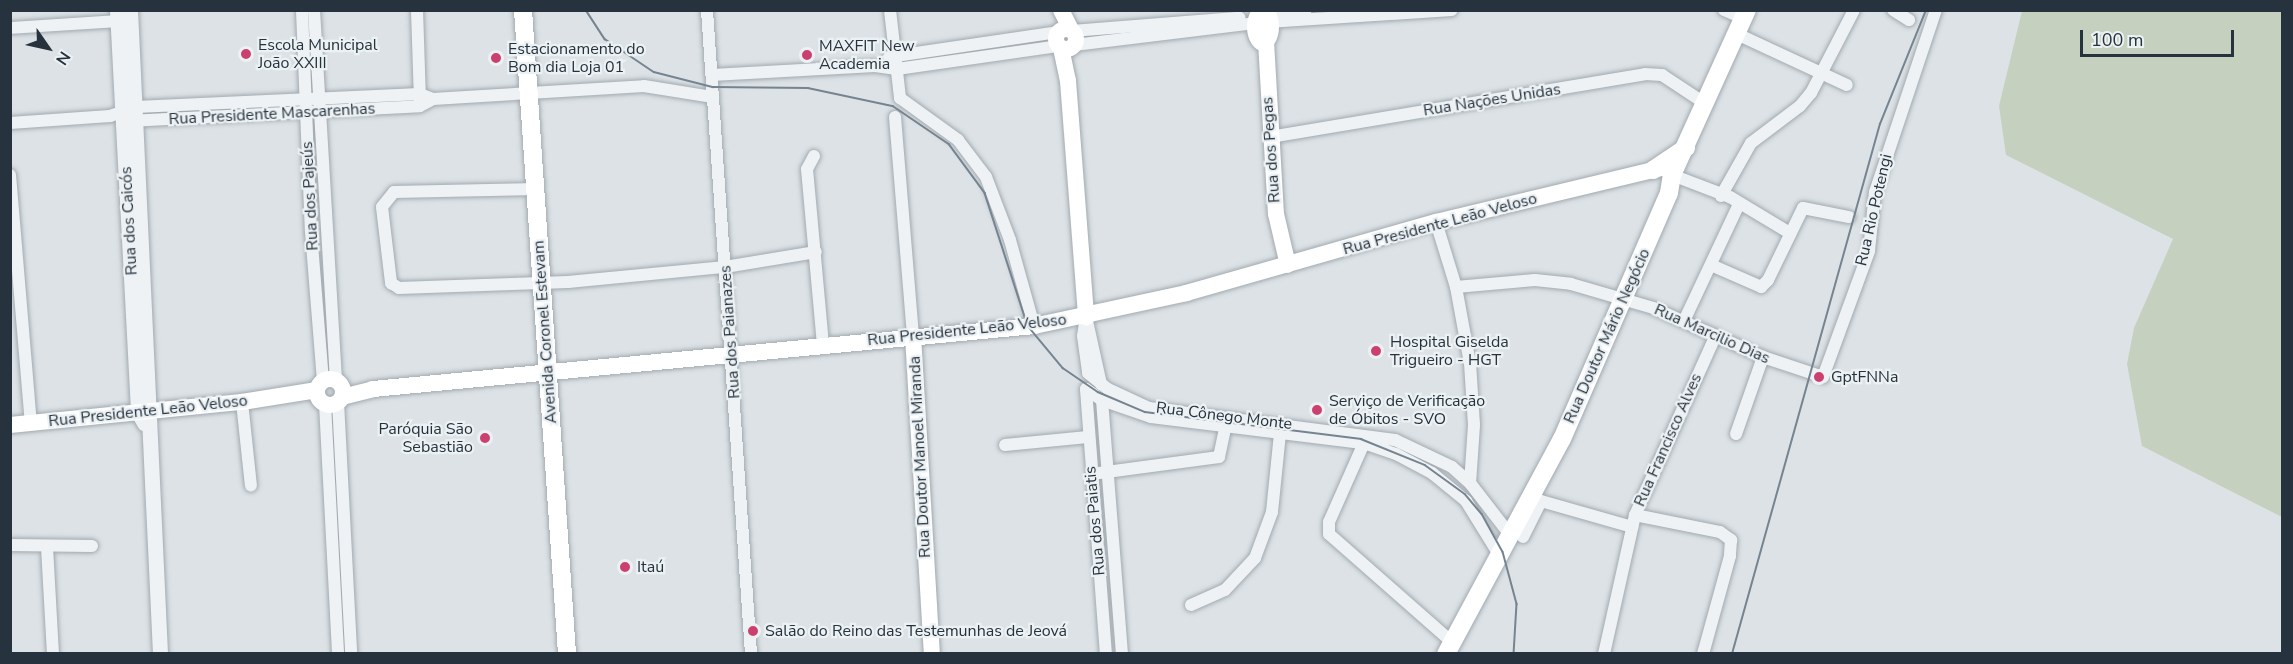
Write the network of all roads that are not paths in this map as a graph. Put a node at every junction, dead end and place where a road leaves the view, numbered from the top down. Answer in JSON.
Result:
{"nodes":[{"id":1,"x":130,"y":10,"type":"edge"},
{"id":2,"x":302,"y":10,"type":"edge"},
{"id":3,"x":314,"y":10,"type":"edge"},
{"id":4,"x":417,"y":10,"type":"edge"},
{"id":5,"x":523,"y":10,"type":"edge"},
{"id":6,"x":707,"y":10,"type":"edge"},
{"id":7,"x":890,"y":10,"type":"edge"},
{"id":8,"x":1061,"y":10,"type":"edge"},
{"id":9,"x":1306,"y":10,"type":"edge"},
{"id":10,"x":1452,"y":10,"type":"edge"},
{"id":11,"x":1724,"y":10,"type":"edge"},
{"id":12,"x":1854,"y":10,"type":"edge"},
{"id":13,"x":1893,"y":10,"type":"edge"},
{"id":14,"x":1936,"y":10,"type":"edge"},
{"id":15,"x":1211,"y":15,"type":"edge"},
{"id":16,"x":117,"y":16,"type":"edge"},
{"id":17,"x":1262,"y":18,"type":"edge"},
{"id":18,"x":1909,"y":20,"type":"dead end"},
{"id":19,"x":1742,"y":21,"type":"edge"},
{"id":20,"x":10,"y":28,"type":"edge"},
{"id":21,"x":1066,"y":39,"type":"junction"},
{"id":22,"x":894,"y":55,"type":"junction"},
{"id":23,"x":875,"y":66,"type":"junction"},
{"id":24,"x":897,"y":69,"type":"junction"},
{"id":25,"x":1822,"y":71,"type":"junction"},
{"id":26,"x":712,"y":75,"type":"junction"},
{"id":27,"x":1847,"y":85,"type":"dead end"},
{"id":28,"x":528,"y":93,"type":"junction"},
{"id":29,"x":713,"y":97,"type":"junction"},
{"id":30,"x":319,"y":99,"type":"junction"},
{"id":31,"x":304,"y":100,"type":"junction"},
{"id":32,"x":420,"y":100,"type":"junction"},
{"id":33,"x":1706,"y":104,"type":"junction"},
{"id":34,"x":305,"y":113,"type":"junction"},
{"id":35,"x":320,"y":113,"type":"junction"},
{"id":36,"x":126,"y":115,"type":"junction"},
{"id":37,"x":895,"y":117,"type":"dead end"},
{"id":38,"x":10,"y":123,"type":"edge"},
{"id":39,"x":1270,"y":137,"type":"junction"},
{"id":40,"x":814,"y":156,"type":"dead end"},
{"id":41,"x":1676,"y":168,"type":"junction"},
{"id":42,"x":1653,"y":170,"type":"junction"},
{"id":43,"x":10,"y":175,"type":"edge"},
{"id":44,"x":537,"y":189,"type":"junction"},
{"id":45,"x":1721,"y":196,"type":"junction"},
{"id":46,"x":1739,"y":204,"type":"junction"},
{"id":47,"x":1849,"y":217,"type":"dead end"},
{"id":48,"x":1436,"y":222,"type":"junction"},
{"id":49,"x":1791,"y":233,"type":"junction"},
{"id":50,"x":816,"y":252,"type":"junction"},
{"id":51,"x":1288,"y":265,"type":"junction"},
{"id":52,"x":1711,"y":265,"type":"junction"},
{"id":53,"x":725,"y":267,"type":"junction"},
{"id":54,"x":540,"y":282,"type":"junction"},
{"id":55,"x":1456,"y":287,"type":"junction"},
{"id":56,"x":1624,"y":298,"type":"junction"},
{"id":57,"x":1086,"y":317,"type":"junction"},
{"id":58,"x":1684,"y":321,"type":"junction"},
{"id":59,"x":1034,"y":326,"type":"junction"},
{"id":60,"x":1716,"y":335,"type":"junction"},
{"id":61,"x":913,"y":336,"type":"junction"},
{"id":62,"x":823,"y":344,"type":"junction"},
{"id":63,"x":730,"y":353,"type":"junction"},
{"id":64,"x":1763,"y":357,"type":"junction"},
{"id":65,"x":548,"y":375,"type":"junction"},
{"id":66,"x":1825,"y":376,"type":"joint"},
{"id":67,"x":1101,"y":384,"type":"junction"},
{"id":68,"x":1086,"y":388,"type":"joint"},
{"id":69,"x":330,"y":392,"type":"junction"},
{"id":70,"x":1102,"y":400,"type":"junction"},
{"id":71,"x":242,"y":402,"type":"junction"},
{"id":72,"x":144,"y":412,"type":"junction"},
{"id":73,"x":31,"y":423,"type":"junction"},
{"id":74,"x":10,"y":425,"type":"edge"},
{"id":75,"x":1225,"y":428,"type":"junction"},
{"id":76,"x":1280,"y":433,"type":"junction"},
{"id":77,"x":1736,"y":434,"type":"dead end"},
{"id":78,"x":1088,"y":437,"type":"junction"},
{"id":79,"x":1364,"y":443,"type":"junction"},
{"id":80,"x":1005,"y":445,"type":"dead end"},
{"id":81,"x":1107,"y":472,"type":"junction"},
{"id":82,"x":1092,"y":473,"type":"junction"},
{"id":83,"x":1470,"y":483,"type":"junction"},
{"id":84,"x":251,"y":486,"type":"dead end"},
{"id":85,"x":1633,"y":521,"type":"junction"},
{"id":86,"x":1111,"y":535,"type":"junction"},
{"id":87,"x":1097,"y":536,"type":"junction"},
{"id":88,"x":1517,"y":536,"type":"junction"},
{"id":89,"x":10,"y":545,"type":"edge"},
{"id":90,"x":92,"y":546,"type":"dead end"},
{"id":91,"x":47,"y":547,"type":"junction"},
{"id":92,"x":1500,"y":556,"type":"junction"},
{"id":93,"x":1191,"y":605,"type":"dead end"},
{"id":94,"x":1449,"y":648,"type":"edge"},
{"id":95,"x":53,"y":654,"type":"edge"},
{"id":96,"x":160,"y":654,"type":"edge"},
{"id":97,"x":338,"y":654,"type":"edge"},
{"id":98,"x":351,"y":654,"type":"edge"},
{"id":99,"x":567,"y":654,"type":"edge"},
{"id":100,"x":751,"y":654,"type":"edge"},
{"id":101,"x":932,"y":654,"type":"edge"},
{"id":102,"x":1106,"y":654,"type":"edge"},
{"id":103,"x":1122,"y":654,"type":"edge"},
{"id":104,"x":1604,"y":654,"type":"edge"},
{"id":105,"x":1702,"y":654,"type":"edge"}],
"edges":[{"from":1,"to":36,"type":"street","name":"Rua dos Caicós"},
{"from":2,"to":31,"type":"street","name":"Rua dos Pajeús"},
{"from":3,"to":30,"type":"street","name":"Rua dos Pajeús"},
{"from":4,"to":32,"type":"street"},
{"from":5,"to":28,"type":"main road","name":"Avenida Coronel Estevam"},
{"from":6,"to":26,"type":"street","name":"Rua dos Paianazes"},
{"from":7,"to":22,"type":"street"},
{"from":8,"to":21,"type":"main road"},
{"from":9,"to":17,"type":"street"},
{"from":10,"to":17,"type":"street"},
{"from":11,"to":19,"type":"street"},
{"from":12,"to":25,"type":"street"},
{"from":13,"to":18,"type":"street"},
{"from":14,"to":66,"type":"street","name":"Rua Rio Potengi"},
{"from":15,"to":17,"type":"street"},
{"from":15,"to":21,"type":"street"},
{"from":16,"to":20,"type":"street"},
{"from":16,"to":36,"type":"street","name":"Rua dos Caicós"},
{"from":17,"to":21,"type":"street"},
{"from":17,"to":39,"type":"main road","name":"Rua dos Pegas"},
{"from":19,"to":25,"type":"street"},
{"from":19,"to":33,"type":"main road","name":"Rua Doutor Mário Negócio"},
{"from":21,"to":22,"type":"street"},
{"from":21,"to":24,"type":"street"},
{"from":21,"to":57,"type":"main road"},
{"from":22,"to":23,"type":"street"},
{"from":22,"to":24,"type":"street"},
{"from":23,"to":24,"type":"street"},
{"from":23,"to":26,"type":"street"},
{"from":24,"to":59,"type":"street"},
{"from":25,"to":27,"type":"street"},
{"from":25,"to":45,"type":"street"},
{"from":26,"to":29,"type":"street","name":"Rua dos Paianazes"},
{"from":28,"to":29,"type":"street","name":"Rua Presidente Mascarenhas"},
{"from":28,"to":32,"type":"street","name":"Rua Presidente Mascarenhas"},
{"from":28,"to":44,"type":"main road","name":"Avenida Coronel Estevam"},
{"from":29,"to":53,"type":"street","name":"Rua dos Paianazes"},
{"from":30,"to":31,"type":"street","name":"Rua Presidente Mascarenhas"},
{"from":30,"to":32,"type":"street","name":"Rua Presidente Mascarenhas"},
{"from":30,"to":35,"type":"street","name":"Rua dos Pajeús"},
{"from":31,"to":34,"type":"street","name":"Rua dos Pajeús"},
{"from":31,"to":36,"type":"street","name":"Rua Presidente Mascarenhas"},
{"from":32,"to":35,"type":"street","name":"Rua Presidente Mascarenhas"},
{"from":33,"to":39,"type":"street","name":"Rua Nações Unidas"},
{"from":33,"to":41,"type":"main road","name":"Rua Doutor Mário Negócio"},
{"from":34,"to":35,"type":"street","name":"Rua Presidente Mascarenhas"},
{"from":34,"to":36,"type":"street","name":"Rua Presidente Mascarenhas"},
{"from":34,"to":69,"type":"street","name":"Rua dos Pajeús"},
{"from":35,"to":69,"type":"street","name":"Rua dos Pajeús"},
{"from":36,"to":38,"type":"street","name":"Rua Presidente Mascarenhas"},
{"from":36,"to":72,"type":"street","name":"Rua dos Caicós"},
{"from":37,"to":61,"type":"street","name":"Rua Doutor Manoel Miranda"},
{"from":39,"to":51,"type":"main road","name":"Rua dos Pegas"},
{"from":40,"to":50,"type":"street"},
{"from":41,"to":42,"type":"main road"},
{"from":41,"to":42,"type":"main road"},
{"from":41,"to":45,"type":"street"},
{"from":41,"to":56,"type":"main road","name":"Rua Doutor Mário Negócio"},
{"from":42,"to":48,"type":"main road","name":"Rua Presidente Leão Veloso"},
{"from":43,"to":73,"type":"street"},
{"from":44,"to":54,"type":"main road","name":"Avenida Coronel Estevam"},
{"from":44,"to":54,"type":"street"},
{"from":45,"to":46,"type":"street"},
{"from":46,"to":49,"type":"street"},
{"from":46,"to":52,"type":"street"},
{"from":47,"to":49,"type":"street"},
{"from":48,"to":51,"type":"main road","name":"Rua Presidente Leão Veloso"},
{"from":48,"to":55,"type":"street"},
{"from":49,"to":52,"type":"street"},
{"from":50,"to":53,"type":"street"},
{"from":50,"to":62,"type":"street"},
{"from":51,"to":57,"type":"main road","name":"Rua Presidente Leão Veloso"},
{"from":52,"to":58,"type":"street"},
{"from":53,"to":54,"type":"street"},
{"from":53,"to":63,"type":"street","name":"Rua dos Paianazes"},
{"from":54,"to":65,"type":"main road","name":"Avenida Coronel Estevam"},
{"from":55,"to":56,"type":"street","name":"Rua Marcilio Dias"},
{"from":55,"to":83,"type":"street"},
{"from":56,"to":58,"type":"street","name":"Rua Marcilio Dias"},
{"from":56,"to":88,"type":"main road","name":"Rua Doutor Mário Negócio"},
{"from":57,"to":59,"type":"main road","name":"Rua Presidente Leão Veloso"},
{"from":57,"to":67,"type":"street"},
{"from":57,"to":67,"type":"street","name":"Rua Cônego Monte"},
{"from":58,"to":60,"type":"street","name":"Rua Marcilio Dias"},
{"from":59,"to":61,"type":"main road","name":"Rua Presidente Leão Veloso"},
{"from":60,"to":64,"type":"street","name":"Rua Marcilio Dias"},
{"from":60,"to":85,"type":"street","name":"Rua Francisco Alves"},
{"from":61,"to":62,"type":"main road","name":"Rua Presidente Leão Veloso"},
{"from":61,"to":101,"type":"main road","name":"Rua Doutor Manoel Miranda"},
{"from":62,"to":63,"type":"main road","name":"Rua Presidente Leão Veloso"},
{"from":63,"to":65,"type":"main road","name":"Rua Presidente Leão Veloso"},
{"from":63,"to":100,"type":"street","name":"Rua dos Paianazes"},
{"from":64,"to":66,"type":"street","name":"Rua Marcilio Dias"},
{"from":64,"to":77,"type":"street"},
{"from":65,"to":69,"type":"main road","name":"Rua Presidente Leão Veloso"},
{"from":65,"to":99,"type":"main road","name":"Avenida Coronel Estevam"},
{"from":67,"to":83,"type":"street","name":"Rua Cônego Monte"},
{"from":68,"to":70,"type":"street","name":"Rua Cônego Monte"},
{"from":68,"to":78,"type":"street","name":"Rua dos Paiatis"},
{"from":69,"to":71,"type":"main road","name":"Rua Presidente Leão Veloso"},
{"from":69,"to":97,"type":"street","name":"Rua dos Pajeús"},
{"from":69,"to":98,"type":"street","name":"Rua dos Pajeús"},
{"from":70,"to":75,"type":"street","name":"Rua Cônego Monte"},
{"from":70,"to":81,"type":"street","name":"Rua dos Paiatis"},
{"from":71,"to":72,"type":"main road","name":"Rua Presidente Leão Veloso"},
{"from":71,"to":84,"type":"street"},
{"from":72,"to":73,"type":"main road","name":"Rua Presidente Leão Veloso"},
{"from":72,"to":96,"type":"street","name":"Rua dos Caicós"},
{"from":73,"to":74,"type":"main road","name":"Rua Presidente Leão Veloso"},
{"from":75,"to":76,"type":"street","name":"Rua Cônego Monte"},
{"from":75,"to":81,"type":"street"},
{"from":76,"to":79,"type":"street","name":"Rua Cônego Monte"},
{"from":76,"to":93,"type":"street"},
{"from":78,"to":80,"type":"street"},
{"from":78,"to":82,"type":"street","name":"Rua dos Paiatis"},
{"from":79,"to":92,"type":"street","name":"Rua Cônego Monte"},
{"from":79,"to":94,"type":"street"},
{"from":81,"to":82,"type":"street"},
{"from":81,"to":86,"type":"street","name":"Rua dos Paiatis"},
{"from":82,"to":87,"type":"street","name":"Rua dos Paiatis"},
{"from":83,"to":88,"type":"street","name":"Rua Cônego Monte"},
{"from":85,"to":88,"type":"street"},
{"from":85,"to":104,"type":"street","name":"Rua Francisco Alves"},
{"from":85,"to":105,"type":"street"},
{"from":86,"to":87,"type":"street"},
{"from":86,"to":103,"type":"street","name":"Rua dos Paiatis"},
{"from":87,"to":102,"type":"street","name":"Rua dos Paiatis"},
{"from":88,"to":92,"type":"main road","name":"Rua Doutor Mário Negócio"},
{"from":89,"to":91,"type":"street"},
{"from":90,"to":91,"type":"street"},
{"from":91,"to":95,"type":"street"},
{"from":92,"to":94,"type":"main road","name":"Rua Doutor Mário Negócio"}]}
